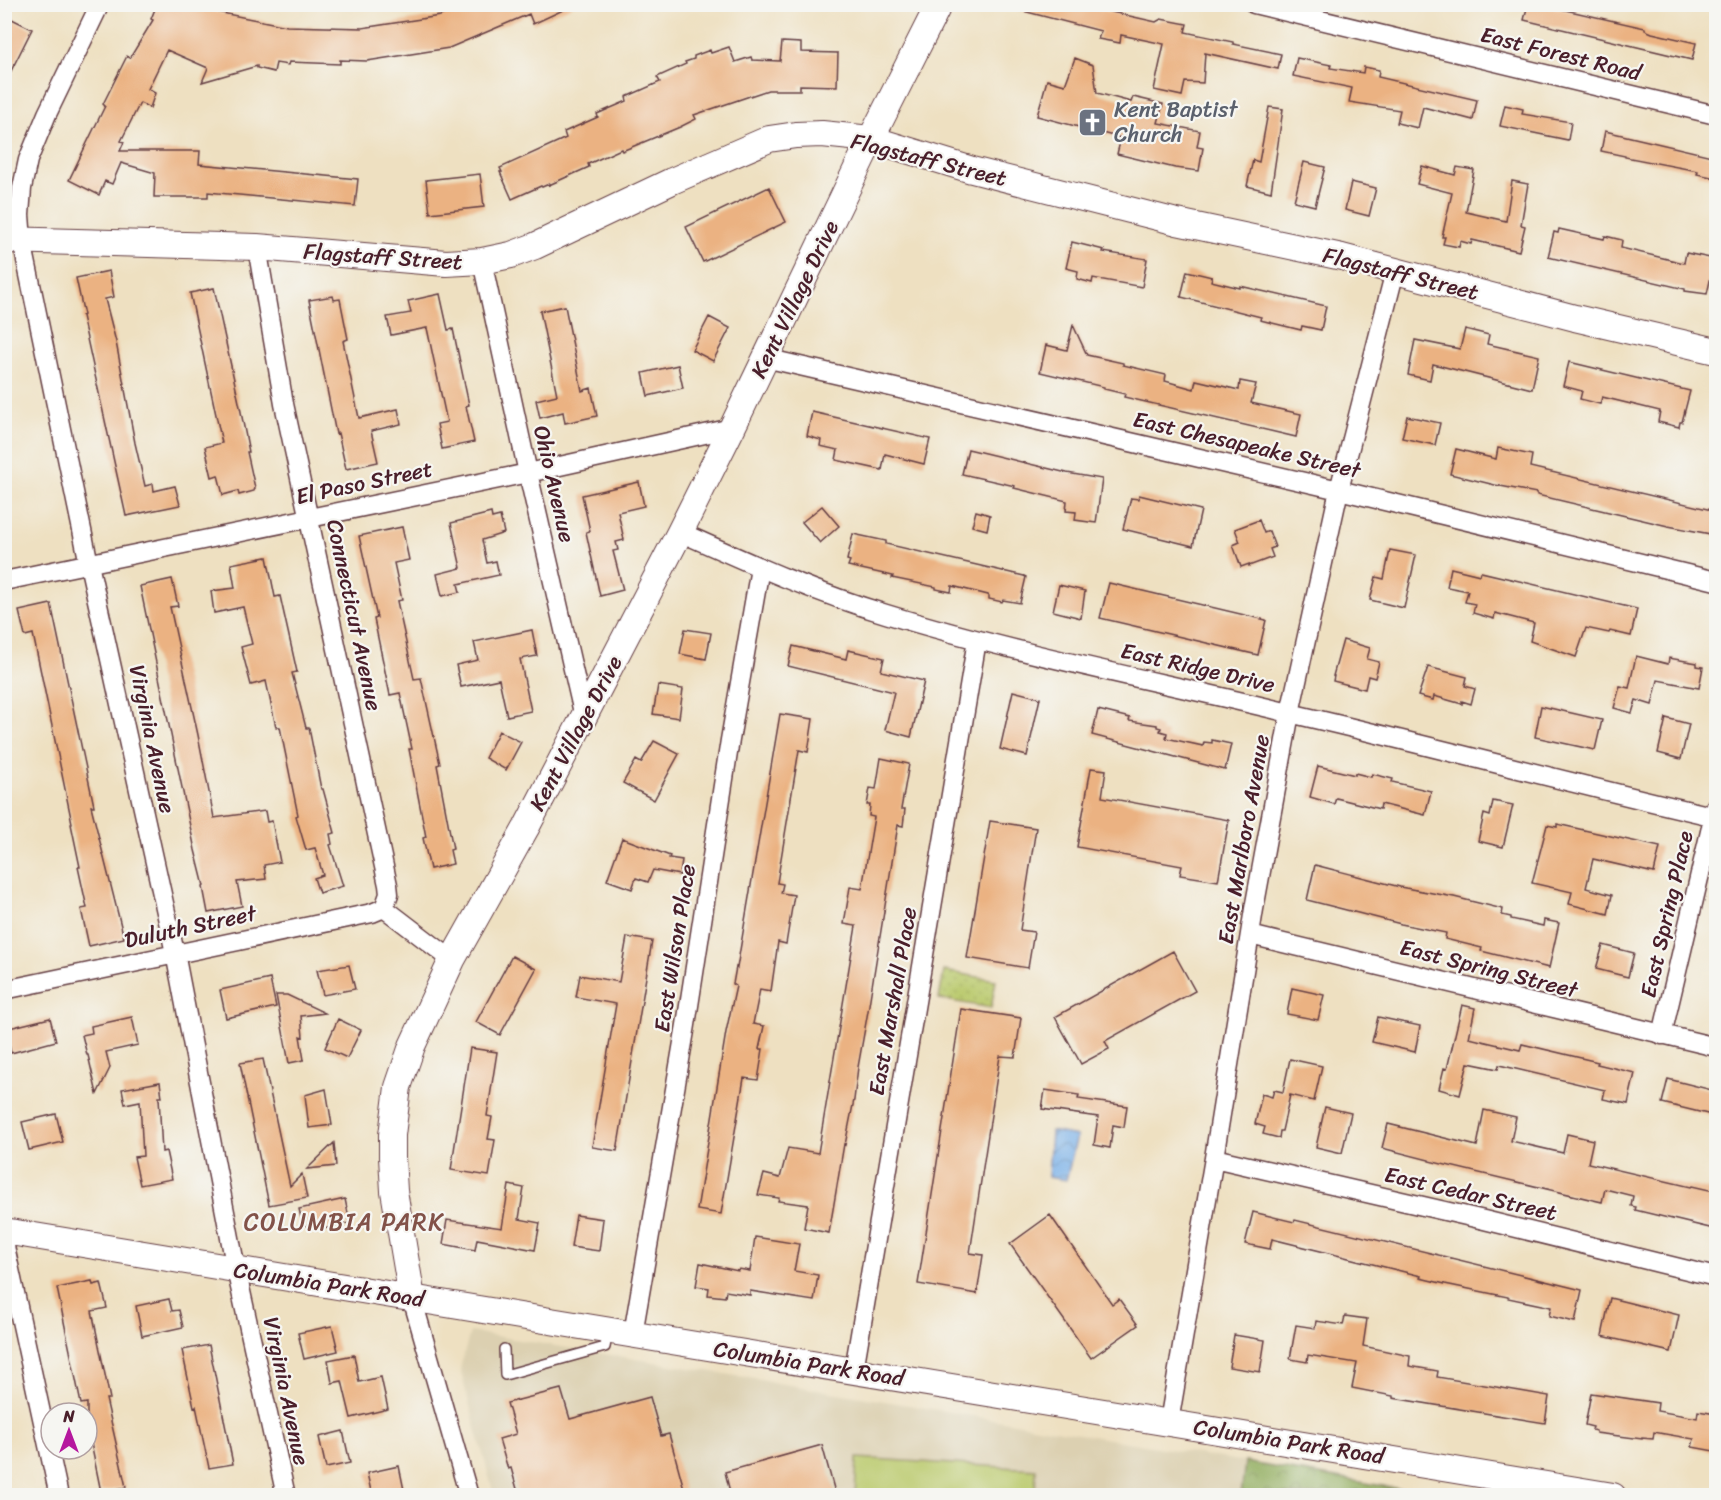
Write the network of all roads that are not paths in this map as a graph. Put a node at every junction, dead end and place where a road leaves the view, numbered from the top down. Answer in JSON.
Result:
{"nodes":[{"id":1,"x":100,"y":4,"type":"edge"},
{"id":2,"x":939,"y":4,"type":"edge"},
{"id":3,"x":1254,"y":4,"type":"edge"},
{"id":4,"x":1716,"y":115,"type":"edge"},
{"id":5,"x":871,"y":139,"type":"junction"},
{"id":6,"x":13,"y":241,"type":"edge"},
{"id":7,"x":257,"y":247,"type":"junction"},
{"id":8,"x":482,"y":261,"type":"junction"},
{"id":9,"x":1395,"y":271,"type":"junction"},
{"id":10,"x":1716,"y":351,"type":"edge"},
{"id":11,"x":765,"y":358,"type":"junction"},
{"id":12,"x":732,"y":428,"type":"junction"},
{"id":13,"x":528,"y":473,"type":"junction"},
{"id":14,"x":1339,"y":490,"type":"junction"},
{"id":15,"x":309,"y":518,"type":"junction"},
{"id":16,"x":680,"y":532,"type":"junction"},
{"id":17,"x":89,"y":564,"type":"junction"},
{"id":18,"x":760,"y":568,"type":"junction"},
{"id":19,"x":4,"y":581,"type":"edge"},
{"id":20,"x":1716,"y":581,"type":"edge"},
{"id":21,"x":977,"y":640,"type":"junction"},
{"id":22,"x":1290,"y":713,"type":"junction"},
{"id":23,"x":584,"y":717,"type":"junction"},
{"id":24,"x":1716,"y":813,"type":"edge"},
{"id":25,"x":384,"y":908,"type":"junction"},
{"id":26,"x":1250,"y":935,"type":"junction"},
{"id":27,"x":176,"y":953,"type":"junction"},
{"id":28,"x":452,"y":960,"type":"junction"},
{"id":29,"x":4,"y":990,"type":"edge"},
{"id":30,"x":1662,"y":1035,"type":"junction"},
{"id":31,"x":1716,"y":1047,"type":"edge"},
{"id":32,"x":1214,"y":1158,"type":"junction"},
{"id":33,"x":4,"y":1231,"type":"edge"},
{"id":34,"x":4,"y":1242,"type":"edge"},
{"id":35,"x":236,"y":1269,"type":"junction"},
{"id":36,"x":1716,"y":1277,"type":"edge"},
{"id":37,"x":412,"y":1298,"type":"junction"},
{"id":38,"x":620,"y":1332,"type":"junction"},
{"id":39,"x":504,"y":1349,"type":"dead end"},
{"id":40,"x":854,"y":1370,"type":"junction"},
{"id":41,"x":1169,"y":1422,"type":"junction"},
{"id":42,"x":1603,"y":1495,"type":"edge"},
{"id":43,"x":59,"y":1496,"type":"edge"},
{"id":44,"x":286,"y":1496,"type":"edge"},
{"id":45,"x":469,"y":1496,"type":"edge"}],
"edges":[{"from":1,"to":6,"type":"street","name":"Virginia Avenue"},
{"from":2,"to":5,"type":"street","name":"Kent Village Drive"},
{"from":3,"to":4,"type":"street","name":"East Forest Road"},
{"from":5,"to":8,"type":"street","name":"Flagstaff Street"},
{"from":5,"to":9,"type":"street","name":"Flagstaff Street"},
{"from":5,"to":11,"type":"street","name":"Kent Village Drive"},
{"from":6,"to":7,"type":"street","name":"Flagstaff Street"},
{"from":6,"to":17,"type":"street","name":"Virginia Avenue"},
{"from":7,"to":8,"type":"street","name":"Flagstaff Street"},
{"from":7,"to":15,"type":"street","name":"Connecticut Avenue"},
{"from":8,"to":13,"type":"street","name":"Ohio Avenue"},
{"from":9,"to":10,"type":"street","name":"Flagstaff Street"},
{"from":9,"to":14,"type":"street","name":"East Marlboro Avenue"},
{"from":11,"to":12,"type":"street","name":"Kent Village Drive"},
{"from":11,"to":14,"type":"street","name":"East Chesapeake Street"},
{"from":12,"to":13,"type":"street","name":"El Paso Street"},
{"from":12,"to":16,"type":"street","name":"Kent Village Drive"},
{"from":13,"to":15,"type":"street","name":"El Paso Street"},
{"from":13,"to":23,"type":"street","name":"Ohio Avenue"},
{"from":14,"to":20,"type":"street","name":"East Chesapeake Street"},
{"from":14,"to":22,"type":"street","name":"East Marlboro Avenue"},
{"from":15,"to":17,"type":"street","name":"El Paso Street"},
{"from":15,"to":25,"type":"street","name":"Connecticut Avenue"},
{"from":16,"to":18,"type":"street","name":"East Ridge Drive"},
{"from":16,"to":23,"type":"street","name":"Kent Village Drive"},
{"from":17,"to":19,"type":"street","name":"El Paso Street"},
{"from":17,"to":27,"type":"street","name":"Virginia Avenue"},
{"from":18,"to":21,"type":"street","name":"East Ridge Drive"},
{"from":18,"to":38,"type":"street","name":"East Wilson Place"},
{"from":21,"to":22,"type":"street","name":"East Ridge Drive"},
{"from":21,"to":40,"type":"street","name":"East Marshall Place"},
{"from":22,"to":24,"type":"street","name":"East Ridge Drive"},
{"from":22,"to":26,"type":"street","name":"East Marlboro Avenue"},
{"from":23,"to":28,"type":"street","name":"Kent Village Drive"},
{"from":24,"to":30,"type":"street","name":"East Spring Place"},
{"from":25,"to":27,"type":"street","name":"Duluth Street"},
{"from":25,"to":28,"type":"street"},
{"from":26,"to":30,"type":"street","name":"East Spring Street"},
{"from":26,"to":32,"type":"street","name":"East Marlboro Avenue"},
{"from":27,"to":29,"type":"street","name":"Duluth Street"},
{"from":27,"to":35,"type":"street","name":"Virginia Avenue"},
{"from":28,"to":37,"type":"street","name":"Kent Village Drive"},
{"from":30,"to":31,"type":"street","name":"East Spring Street"},
{"from":32,"to":36,"type":"street","name":"East Cedar Street"},
{"from":32,"to":41,"type":"street","name":"East Marlboro Avenue"},
{"from":33,"to":35,"type":"street","name":"Columbia Park Road"},
{"from":34,"to":43,"type":"street"},
{"from":35,"to":37,"type":"street","name":"Columbia Park Road"},
{"from":35,"to":44,"type":"street","name":"Virginia Avenue"},
{"from":37,"to":38,"type":"street","name":"Columbia Park Road"},
{"from":37,"to":45,"type":"street","name":"Kent Village Drive"},
{"from":38,"to":39,"type":"lane"},
{"from":38,"to":40,"type":"street","name":"Columbia Park Road"},
{"from":40,"to":41,"type":"street","name":"Columbia Park Road"},
{"from":41,"to":42,"type":"street","name":"Columbia Park Road"}]}
